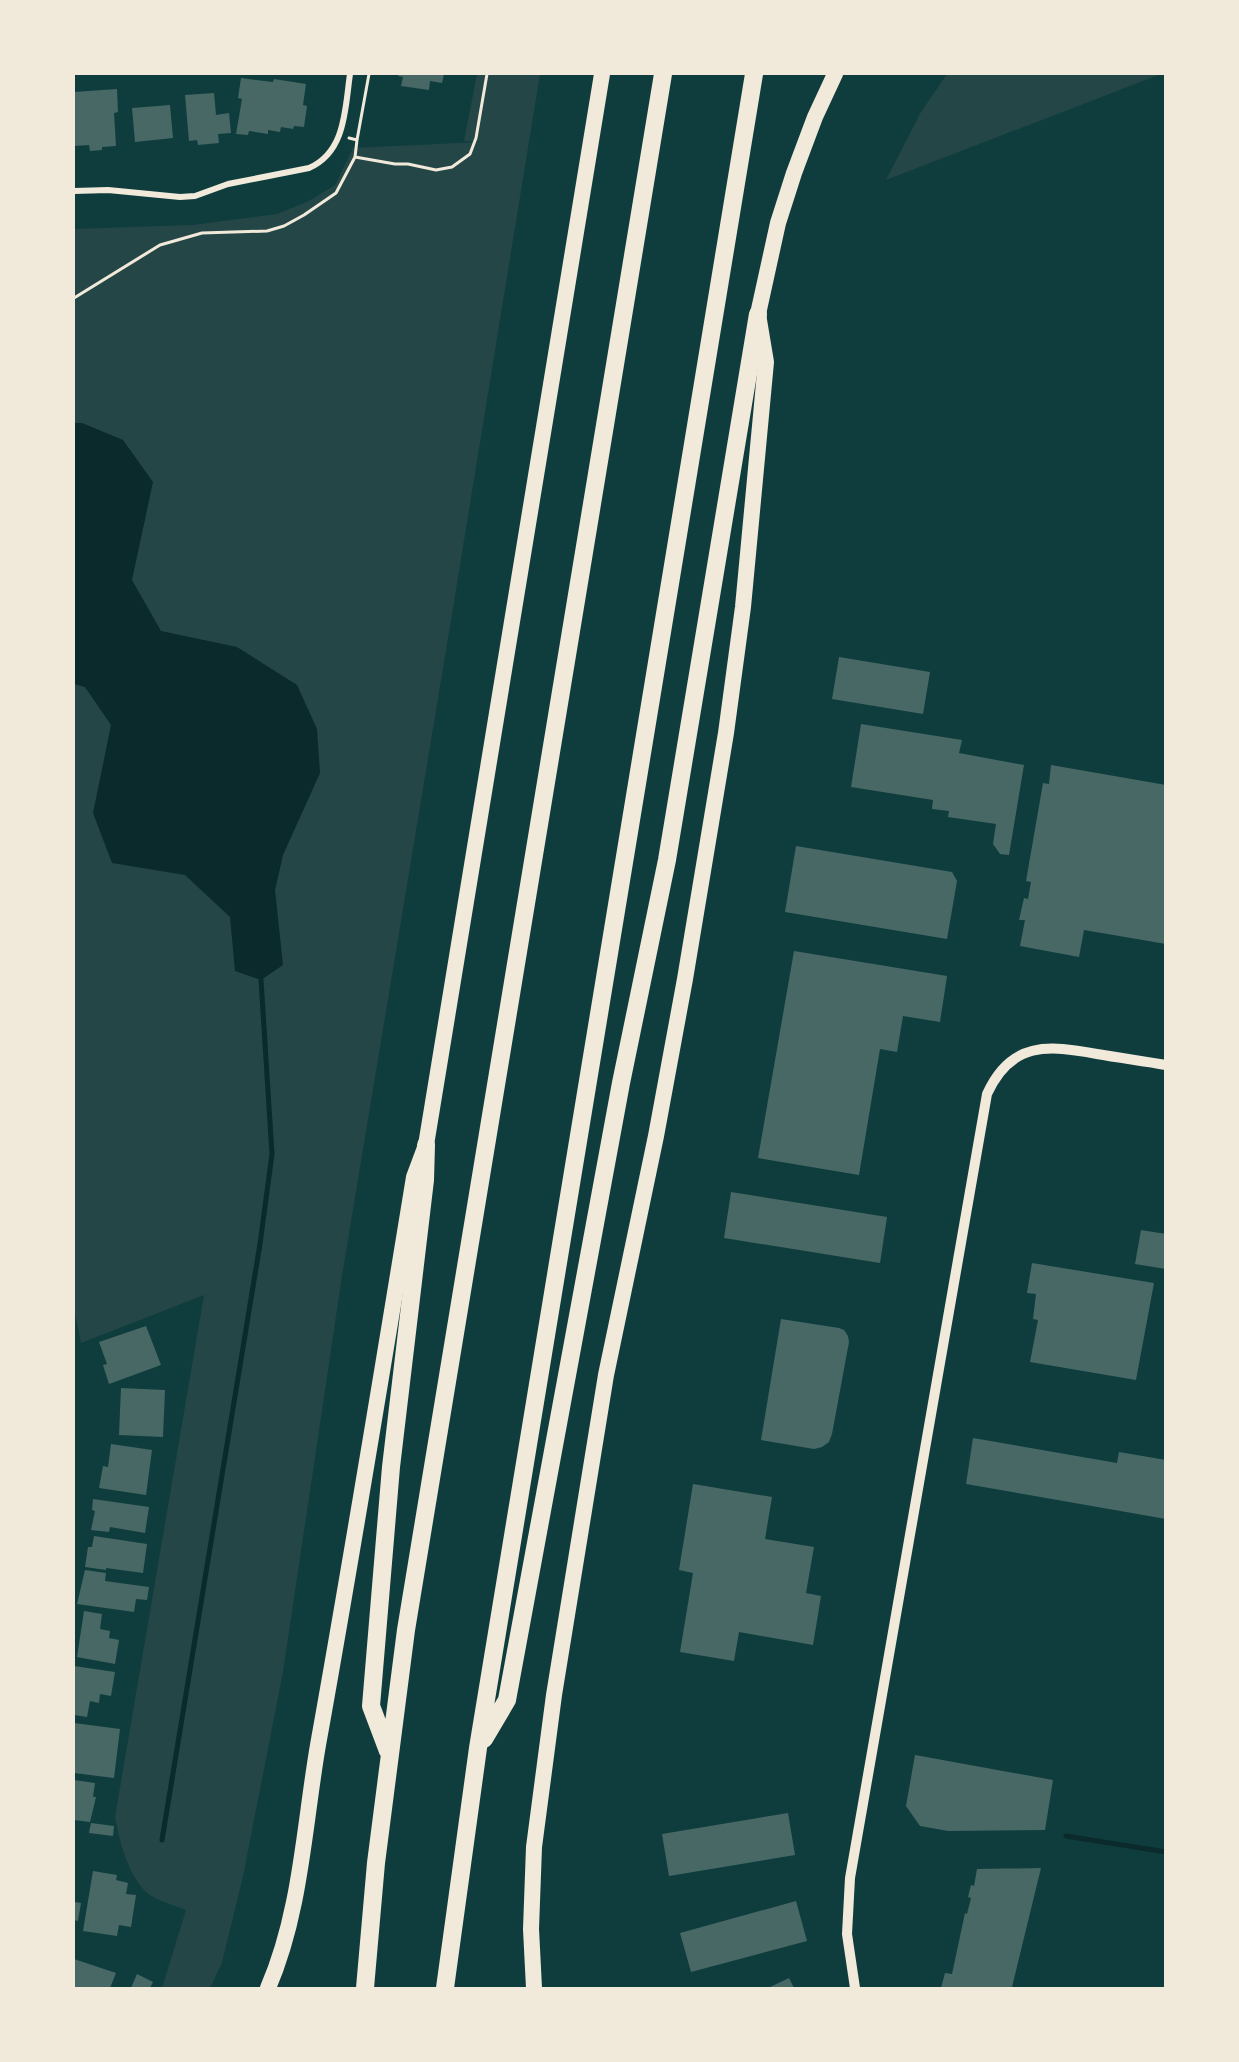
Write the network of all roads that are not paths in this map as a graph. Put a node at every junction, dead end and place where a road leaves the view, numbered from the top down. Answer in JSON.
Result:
{"nodes":[{"id":1,"x":350,"y":74,"type":"edge"},
{"id":2,"x":602,"y":74,"type":"edge"},
{"id":3,"x":663,"y":74,"type":"edge"},
{"id":4,"x":754,"y":74,"type":"edge"},
{"id":5,"x":835,"y":74,"type":"edge"},
{"id":6,"x":74,"y":191,"type":"edge"},
{"id":7,"x":758,"y":314,"type":"junction"},
{"id":8,"x":1166,"y":1065,"type":"edge"},
{"id":9,"x":426,"y":1145,"type":"junction"},
{"id":10,"x":478,"y":1748,"type":"junction"},
{"id":11,"x":389,"y":1752,"type":"junction"},
{"id":12,"x":268,"y":1989,"type":"edge"},
{"id":13,"x":365,"y":1989,"type":"edge"},
{"id":14,"x":445,"y":1989,"type":"edge"},
{"id":15,"x":534,"y":1989,"type":"edge"},
{"id":16,"x":855,"y":1989,"type":"edge"}],
"edges":[{"from":1,"to":6,"type":"street"},
{"from":2,"to":9,"type":"highway"},
{"from":3,"to":11,"type":"highway"},
{"from":4,"to":10,"type":"highway"},
{"from":5,"to":7,"type":"highway"},
{"from":7,"to":10,"type":"highway"},
{"from":7,"to":15,"type":"highway"},
{"from":8,"to":16,"type":"street"},
{"from":9,"to":11,"type":"highway"},
{"from":9,"to":12,"type":"highway"},
{"from":10,"to":14,"type":"highway"},
{"from":11,"to":13,"type":"highway"}]}
